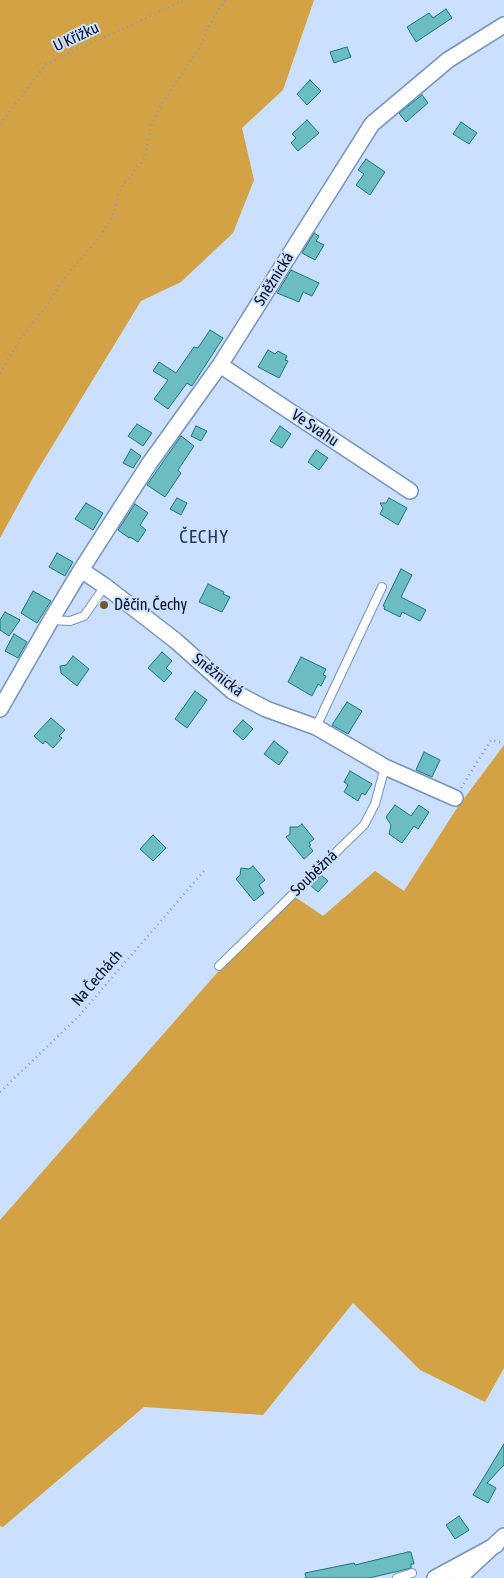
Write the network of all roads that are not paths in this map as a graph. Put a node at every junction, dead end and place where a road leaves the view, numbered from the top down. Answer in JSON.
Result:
{"nodes":[{"id":1,"x":504,"y":25,"type":"edge"},
{"id":2,"x":220,"y":365,"type":"junction"},
{"id":3,"x":410,"y":491,"type":"dead end"},
{"id":4,"x":81,"y":570,"type":"junction"},
{"id":5,"x":105,"y":586,"type":"junction"},
{"id":6,"x":382,"y":587,"type":"dead end"},
{"id":7,"x":51,"y":620,"type":"junction"},
{"id":8,"x":0,"y":709,"type":"edge"},
{"id":9,"x":316,"y":727,"type":"junction"},
{"id":10,"x":385,"y":767,"type":"junction"},
{"id":11,"x":455,"y":798,"type":"road end"},
{"id":12,"x":219,"y":966,"type":"dead end"},
{"id":13,"x":500,"y":1541,"type":"edge"},
{"id":14,"x":412,"y":1573,"type":"dead end"},
{"id":15,"x":397,"y":1578,"type":"edge"},
{"id":16,"x":434,"y":1578,"type":"edge"},
{"id":17,"x":459,"y":1578,"type":"edge"}],
"edges":[{"from":1,"to":2,"type":"street","name":"Sněžnická"},
{"from":2,"to":3,"type":"street","name":"Ve Svahu"},
{"from":2,"to":4,"type":"street","name":"Sněžnická"},
{"from":4,"to":5,"type":"street","name":"Sněžnická"},
{"from":4,"to":7,"type":"street","name":"Sněžnická"},
{"from":5,"to":7,"type":"lane"},
{"from":5,"to":9,"type":"street","name":"Sněžnická"},
{"from":6,"to":9,"type":"lane"},
{"from":7,"to":8,"type":"street","name":"Sněžnická"},
{"from":9,"to":10,"type":"street","name":"Sněžnická"},
{"from":10,"to":11,"type":"street","name":"Sněžnická"},
{"from":10,"to":12,"type":"lane","name":"Souběžná"},
{"from":13,"to":16,"type":"street"},
{"from":13,"to":17,"type":"street"},
{"from":14,"to":15,"type":"lane"}]}
